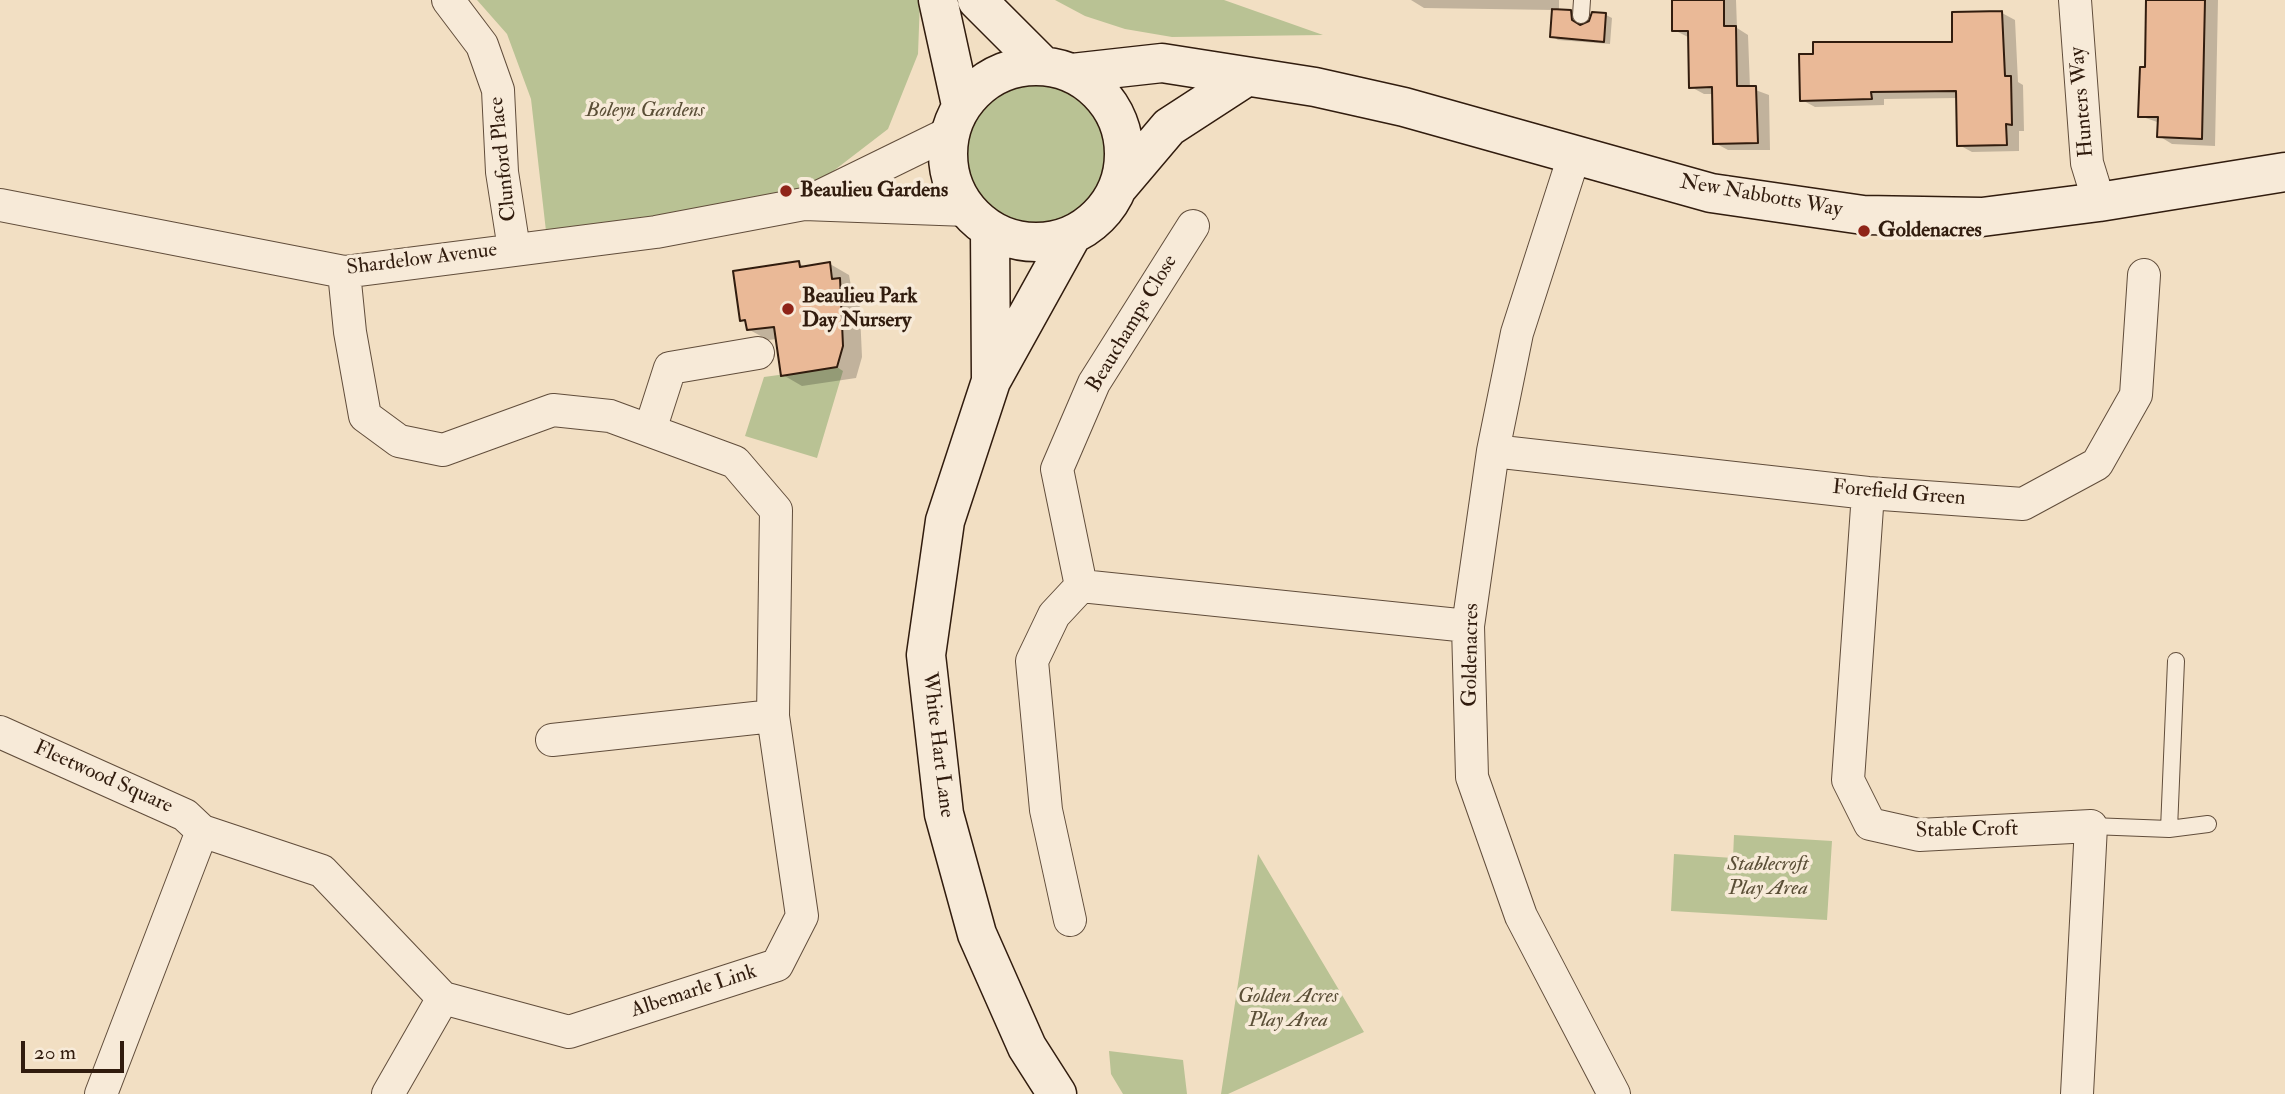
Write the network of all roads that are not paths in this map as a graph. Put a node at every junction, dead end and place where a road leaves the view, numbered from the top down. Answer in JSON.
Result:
{"nodes":[{"id":1,"x":448,"y":0,"type":"edge"},
{"id":2,"x":937,"y":0,"type":"edge"},
{"id":3,"x":977,"y":0,"type":"edge"},
{"id":4,"x":2075,"y":0,"type":"edge"},
{"id":5,"x":1057,"y":69,"type":"junction"},
{"id":6,"x":1246,"y":77,"type":"junction"},
{"id":7,"x":955,"y":119,"type":"junction"},
{"id":8,"x":1574,"y":156,"type":"junction"},
{"id":9,"x":2285,"y":172,"type":"edge"},
{"id":10,"x":1119,"y":186,"type":"junction"},
{"id":11,"x":2099,"y":202,"type":"junction"},
{"id":12,"x":804,"y":204,"type":"junction"},
{"id":13,"x":0,"y":205,"type":"edge"},
{"id":14,"x":979,"y":220,"type":"junction"},
{"id":15,"x":1194,"y":226,"type":"dead end"},
{"id":16,"x":1072,"y":235,"type":"junction"},
{"id":17,"x":514,"y":249,"type":"junction"},
{"id":18,"x":344,"y":272,"type":"junction"},
{"id":19,"x":2144,"y":275,"type":"dead end"},
{"id":20,"x":758,"y":353,"type":"dead end"},
{"id":21,"x":991,"y":381,"type":"junction"},
{"id":22,"x":650,"y":430,"type":"junction"},
{"id":23,"x":1493,"y":451,"type":"junction"},
{"id":24,"x":1868,"y":493,"type":"junction"},
{"id":25,"x":1081,"y":586,"type":"junction"},
{"id":26,"x":1468,"y":626,"type":"junction"},
{"id":27,"x":2176,"y":661,"type":"dead end"},
{"id":28,"x":774,"y":716,"type":"junction"},
{"id":29,"x":0,"y":732,"type":"edge"},
{"id":30,"x":552,"y":740,"type":"dead end"},
{"id":31,"x":2208,"y":824,"type":"dead end"},
{"id":32,"x":2091,"y":826,"type":"junction"},
{"id":33,"x":2169,"y":829,"type":"junction"},
{"id":34,"x":202,"y":831,"type":"junction"},
{"id":35,"x":1070,"y":920,"type":"dead end"},
{"id":36,"x":443,"y":998,"type":"junction"},
{"id":37,"x":102,"y":1094,"type":"edge"},
{"id":38,"x":387,"y":1094,"type":"edge"},
{"id":39,"x":1057,"y":1094,"type":"edge"},
{"id":40,"x":1614,"y":1094,"type":"edge"},
{"id":41,"x":2077,"y":1094,"type":"edge"}],
"edges":[{"from":1,"to":17,"type":"street","name":"Clunford Place"},
{"from":2,"to":7,"type":"street"},
{"from":3,"to":5,"type":"street"},
{"from":4,"to":11,"type":"street","name":"Hunters Way"},
{"from":5,"to":6,"type":"street","name":"New Nabbotts Way"},
{"from":5,"to":7,"type":"street"},
{"from":5,"to":10,"type":"street"},
{"from":6,"to":8,"type":"street","name":"New Nabbotts Way"},
{"from":6,"to":10,"type":"street"},
{"from":7,"to":12,"type":"street","name":"Shardelow Avenue"},
{"from":7,"to":14,"type":"street"},
{"from":8,"to":11,"type":"street","name":"New Nabbotts Way"},
{"from":8,"to":23,"type":"street","name":"Goldenacres"},
{"from":9,"to":11,"type":"street","name":"New Nabbotts Way"},
{"from":10,"to":16,"type":"street"},
{"from":12,"to":14,"type":"street","name":"Shardelow Avenue"},
{"from":12,"to":17,"type":"street","name":"Shardelow Avenue"},
{"from":13,"to":18,"type":"street","name":"Shardelow Avenue"},
{"from":14,"to":16,"type":"street"},
{"from":14,"to":21,"type":"street","name":"White Hart Lane"},
{"from":15,"to":25,"type":"street","name":"Beauchamps Close"},
{"from":16,"to":21,"type":"street","name":"White Hart Lane"},
{"from":17,"to":18,"type":"street","name":"Shardelow Avenue"},
{"from":18,"to":22,"type":"street","name":"Albemarle Link"},
{"from":19,"to":24,"type":"street","name":"Forefield Green"},
{"from":20,"to":22,"type":"street"},
{"from":21,"to":39,"type":"street","name":"White Hart Lane"},
{"from":22,"to":28,"type":"street","name":"Albemarle Link"},
{"from":23,"to":24,"type":"street","name":"Forefield Green"},
{"from":23,"to":26,"type":"street","name":"Goldenacres"},
{"from":24,"to":32,"type":"street","name":"Stable Croft"},
{"from":25,"to":26,"type":"street"},
{"from":25,"to":35,"type":"street"},
{"from":26,"to":40,"type":"street","name":"Goldenacres"},
{"from":27,"to":33,"type":"lane"},
{"from":28,"to":30,"type":"street"},
{"from":28,"to":36,"type":"street","name":"Albemarle Link"},
{"from":29,"to":34,"type":"street","name":"Fleetwood Square"},
{"from":31,"to":33,"type":"lane"},
{"from":32,"to":33,"type":"lane"},
{"from":32,"to":41,"type":"street"},
{"from":34,"to":36,"type":"street"},
{"from":34,"to":37,"type":"street"},
{"from":36,"to":38,"type":"street"}]}
